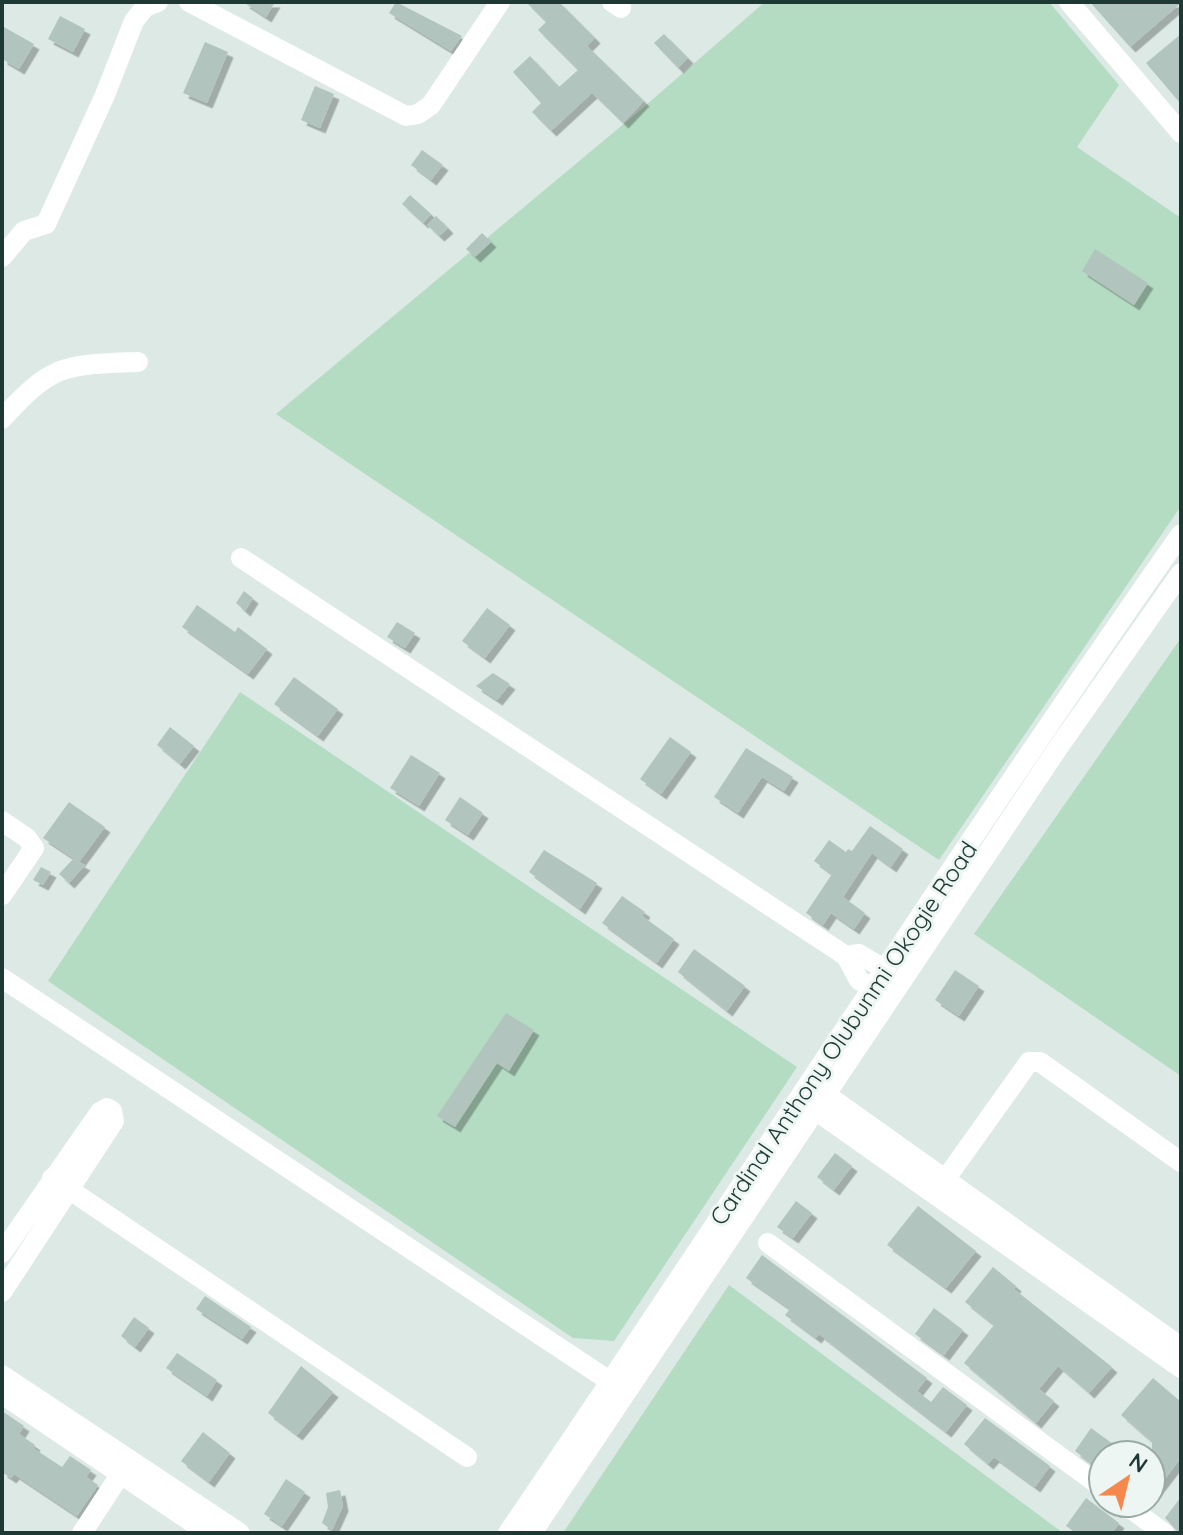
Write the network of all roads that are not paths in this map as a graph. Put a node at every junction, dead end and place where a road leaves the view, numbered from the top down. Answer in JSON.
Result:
{"nodes":[{"id":1,"x":189,"y":2,"type":"edge"},
{"id":2,"x":500,"y":2,"type":"edge"},
{"id":3,"x":1069,"y":2,"type":"edge"},
{"id":4,"x":149,"y":4,"type":"edge"},
{"id":5,"x":1181,"y":133,"type":"edge"},
{"id":6,"x":3,"y":254,"type":"edge"},
{"id":7,"x":138,"y":362,"type":"dead end"},
{"id":8,"x":2,"y":419,"type":"edge"},
{"id":9,"x":1181,"y":534,"type":"edge"},
{"id":10,"x":241,"y":558,"type":"dead end"},
{"id":11,"x":1181,"y":573,"type":"edge"},
{"id":12,"x":2,"y":821,"type":"edge"},
{"id":13,"x":2,"y":895,"type":"edge"},
{"id":14,"x":846,"y":956,"type":"junction"},
{"id":15,"x":886,"y":970,"type":"junction"},
{"id":16,"x":2,"y":978,"type":"edge"},
{"id":17,"x":874,"y":990,"type":"junction"},
{"id":18,"x":823,"y":1104,"type":"junction"},
{"id":19,"x":1181,"y":1162,"type":"edge"},
{"id":20,"x":60,"y":1184,"type":"junction"},
{"id":21,"x":940,"y":1188,"type":"junction"},
{"id":22,"x":768,"y":1243,"type":"dead end"},
{"id":23,"x":2,"y":1253,"type":"edge"},
{"id":24,"x":2,"y":1292,"type":"edge"},
{"id":25,"x":1181,"y":1347,"type":"edge"},
{"id":26,"x":1181,"y":1368,"type":"edge"},
{"id":27,"x":2,"y":1375,"type":"edge"},
{"id":28,"x":611,"y":1382,"type":"junction"},
{"id":29,"x":2,"y":1394,"type":"edge"},
{"id":30,"x":467,"y":1457,"type":"dead end"},
{"id":31,"x":125,"y":1468,"type":"junction"},
{"id":32,"x":1087,"y":1476,"type":"edge"},
{"id":33,"x":1145,"y":1519,"type":"edge"},
{"id":34,"x":82,"y":1533,"type":"edge"},
{"id":35,"x":208,"y":1533,"type":"edge"},
{"id":36,"x":240,"y":1533,"type":"edge"},
{"id":37,"x":508,"y":1533,"type":"edge"},
{"id":38,"x":532,"y":1533,"type":"edge"},
{"id":39,"x":1164,"y":1533,"type":"edge"}],
"edges":[{"from":1,"to":2,"type":"street"},
{"from":3,"to":5,"type":"street"},
{"from":4,"to":6,"type":"street"},
{"from":7,"to":8,"type":"street"},
{"from":9,"to":15,"type":"street","name":"Cardinal Anthony Olubunmi Okogie Road"},
{"from":10,"to":14,"type":"street"},
{"from":11,"to":18,"type":"street","name":"Cardinal Anthony Olubunmi Okogie Road"},
{"from":12,"to":13,"type":"street"},
{"from":14,"to":15,"type":"street"},
{"from":14,"to":17,"type":"street"},
{"from":15,"to":17,"type":"street","name":"Cardinal Anthony Olubunmi Okogie Road"},
{"from":16,"to":28,"type":"street"},
{"from":17,"to":28,"type":"street","name":"Cardinal Anthony Olubunmi Okogie Road"},
{"from":18,"to":21,"type":"street"},
{"from":18,"to":38,"type":"street","name":"Cardinal Anthony Olubunmi Okogie Road"},
{"from":19,"to":21,"type":"street"},
{"from":20,"to":23,"type":"street"},
{"from":20,"to":24,"type":"street"},
{"from":20,"to":30,"type":"street"},
{"from":21,"to":25,"type":"street"},
{"from":21,"to":26,"type":"street"},
{"from":22,"to":32,"type":"street"},
{"from":27,"to":31,"type":"street"},
{"from":28,"to":37,"type":"street","name":"Cardinal Anthony Olubunmi Okogie Road"},
{"from":29,"to":31,"type":"street"},
{"from":31,"to":34,"type":"street"},
{"from":31,"to":35,"type":"street"},
{"from":31,"to":36,"type":"street"},
{"from":33,"to":39,"type":"street"}]}
